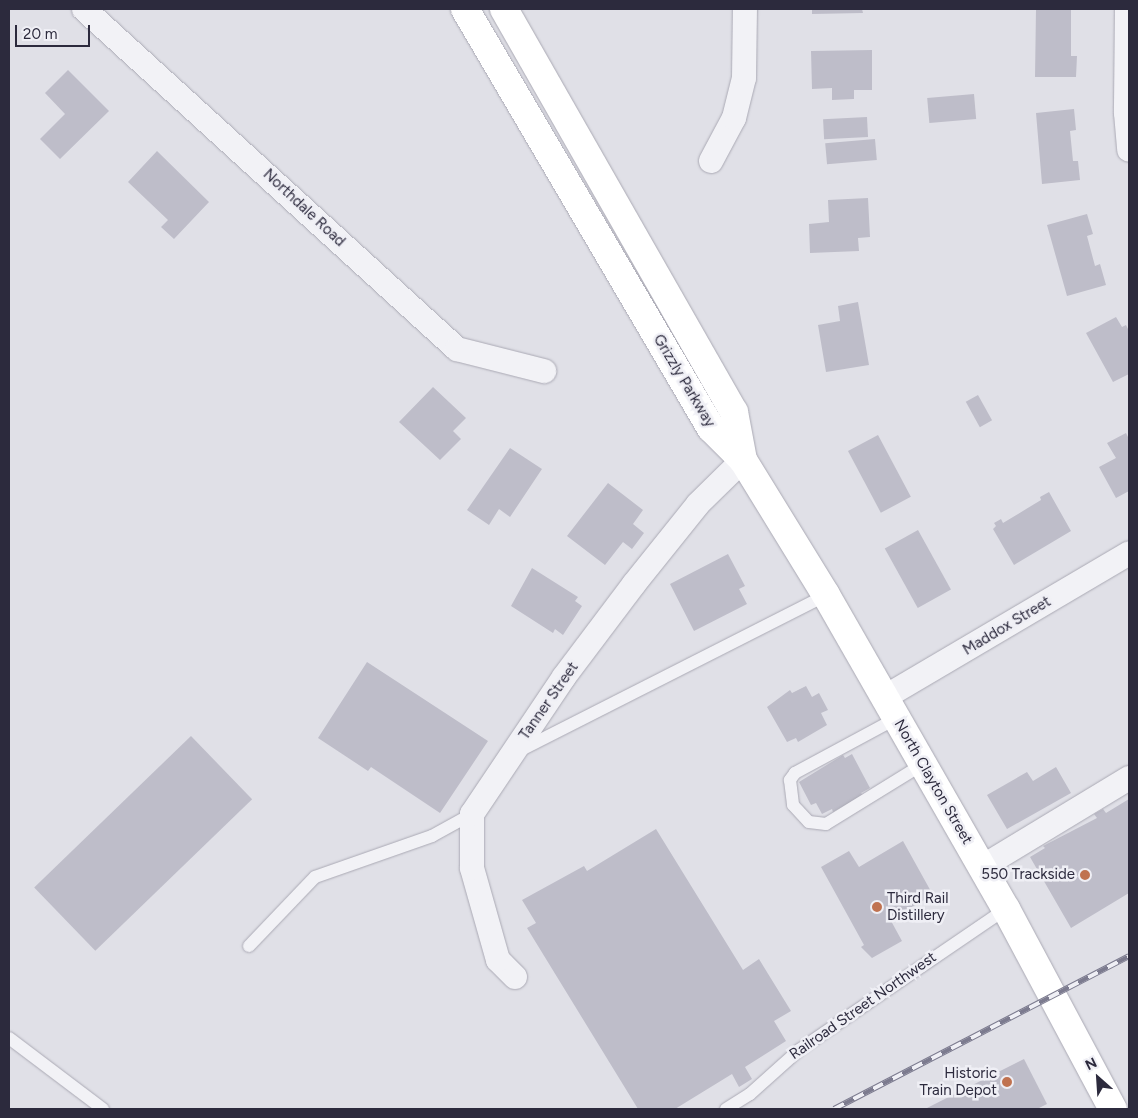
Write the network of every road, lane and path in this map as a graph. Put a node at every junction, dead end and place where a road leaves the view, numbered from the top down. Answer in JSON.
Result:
{"nodes":[{"id":1,"x":84,"y":9,"type":"edge"},
{"id":2,"x":465,"y":9,"type":"edge"},
{"id":3,"x":504,"y":9,"type":"edge"},
{"id":4,"x":744,"y":9,"type":"edge"},
{"id":5,"x":1127,"y":9,"type":"edge"},
{"id":6,"x":1129,"y":150,"type":"edge"},
{"id":7,"x":710,"y":161,"type":"dead end"},
{"id":8,"x":544,"y":371,"type":"dead end"},
{"id":9,"x":743,"y":460,"type":"junction"},
{"id":10,"x":1129,"y":553,"type":"edge"},
{"id":11,"x":826,"y":596,"type":"junction"},
{"id":12,"x":891,"y":708,"type":"junction"},
{"id":13,"x":512,"y":755,"type":"junction"},
{"id":14,"x":923,"y":764,"type":"junction"},
{"id":15,"x":1129,"y":778,"type":"edge"},
{"id":16,"x":472,"y":814,"type":"junction"},
{"id":17,"x":982,"y":866,"type":"junction"},
{"id":18,"x":1006,"y":909,"type":"junction"},
{"id":19,"x":249,"y":946,"type":"dead end"},
{"id":20,"x":515,"y":977,"type":"dead end"},
{"id":21,"x":9,"y":1038,"type":"edge"},
{"id":22,"x":104,"y":1109,"type":"edge"},
{"id":23,"x":726,"y":1109,"type":"edge"},
{"id":24,"x":1113,"y":1109,"type":"edge"}],
"edges":[{"from":1,"to":8,"type":"street","name":"Northdale Road"},
{"from":2,"to":9,"type":"street","name":"Grizzly Parkway"},
{"from":3,"to":9,"type":"street","name":"Grizzly Parkway"},
{"from":4,"to":7,"type":"street"},
{"from":5,"to":6,"type":"street"},
{"from":9,"to":11,"type":"street","name":"North Clayton Street"},
{"from":9,"to":13,"type":"street","name":"Tanner Street"},
{"from":10,"to":12,"type":"street","name":"Maddox Street"},
{"from":11,"to":12,"type":"street","name":"North Clayton Street"},
{"from":11,"to":13,"type":"lane"},
{"from":12,"to":14,"type":"street","name":"North Clayton Street"},
{"from":12,"to":14,"type":"lane"},
{"from":13,"to":16,"type":"street","name":"Tanner Street"},
{"from":14,"to":17,"type":"street","name":"North Clayton Street"},
{"from":15,"to":17,"type":"street"},
{"from":16,"to":19,"type":"lane"},
{"from":16,"to":20,"type":"street"},
{"from":17,"to":18,"type":"street","name":"North Clayton Street"},
{"from":18,"to":23,"type":"lane","name":"Railroad Street Northwest"},
{"from":18,"to":24,"type":"street","name":"North Clayton Street"},
{"from":21,"to":22,"type":"lane"}]}
